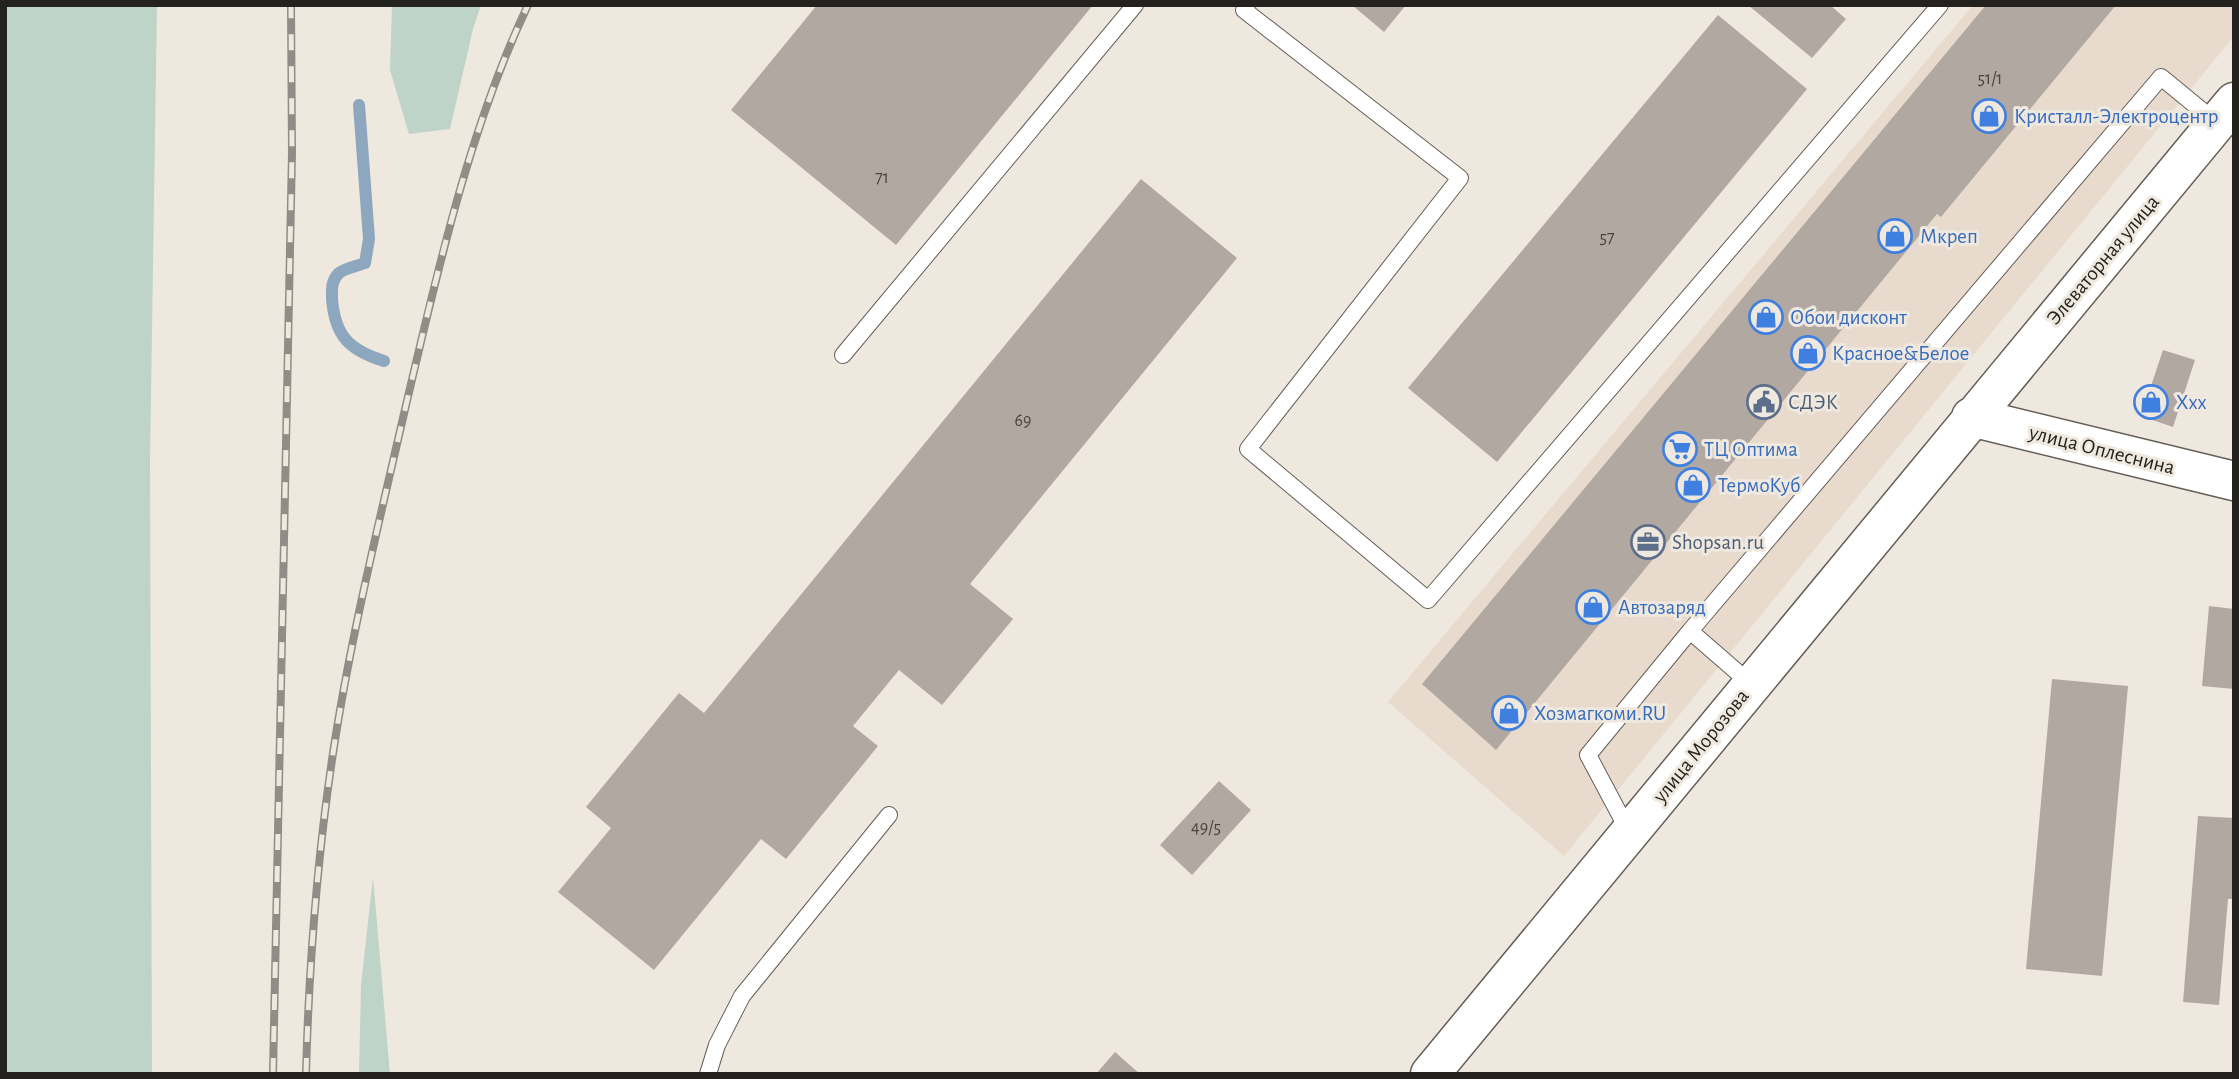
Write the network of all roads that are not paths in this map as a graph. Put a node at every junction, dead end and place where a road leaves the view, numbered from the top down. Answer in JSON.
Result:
{"nodes":[{"id":1,"x":1135,"y":5,"type":"edge"},
{"id":2,"x":1247,"y":5,"type":"edge"},
{"id":3,"x":1940,"y":5,"type":"edge"},
{"id":4,"x":2225,"y":113,"type":"edge"},
{"id":5,"x":843,"y":355,"type":"dead end"},
{"id":6,"x":1971,"y":417,"type":"junction"},
{"id":7,"x":2234,"y":481,"type":"edge"},
{"id":8,"x":1690,"y":631,"type":"junction"},
{"id":9,"x":1751,"y":684,"type":"junction"},
{"id":10,"x":889,"y":815,"type":"dead end"},
{"id":11,"x":1630,"y":834,"type":"junction"},
{"id":12,"x":708,"y":1074,"type":"edge"},
{"id":13,"x":1430,"y":1074,"type":"edge"}],
"edges":[{"from":1,"to":5,"type":"lane"},
{"from":2,"to":3,"type":"lane"},
{"from":4,"to":6,"type":"main road","name":"Элеваторная улица"},
{"from":4,"to":8,"type":"lane"},
{"from":6,"to":7,"type":"main road","name":"улица Оплеснина"},
{"from":6,"to":9,"type":"main road","name":"улица Морозова"},
{"from":8,"to":9,"type":"lane"},
{"from":8,"to":11,"type":"lane"},
{"from":9,"to":11,"type":"main road","name":"улица Морозова"},
{"from":10,"to":12,"type":"lane"},
{"from":11,"to":13,"type":"main road","name":"улица Морозова"}]}
